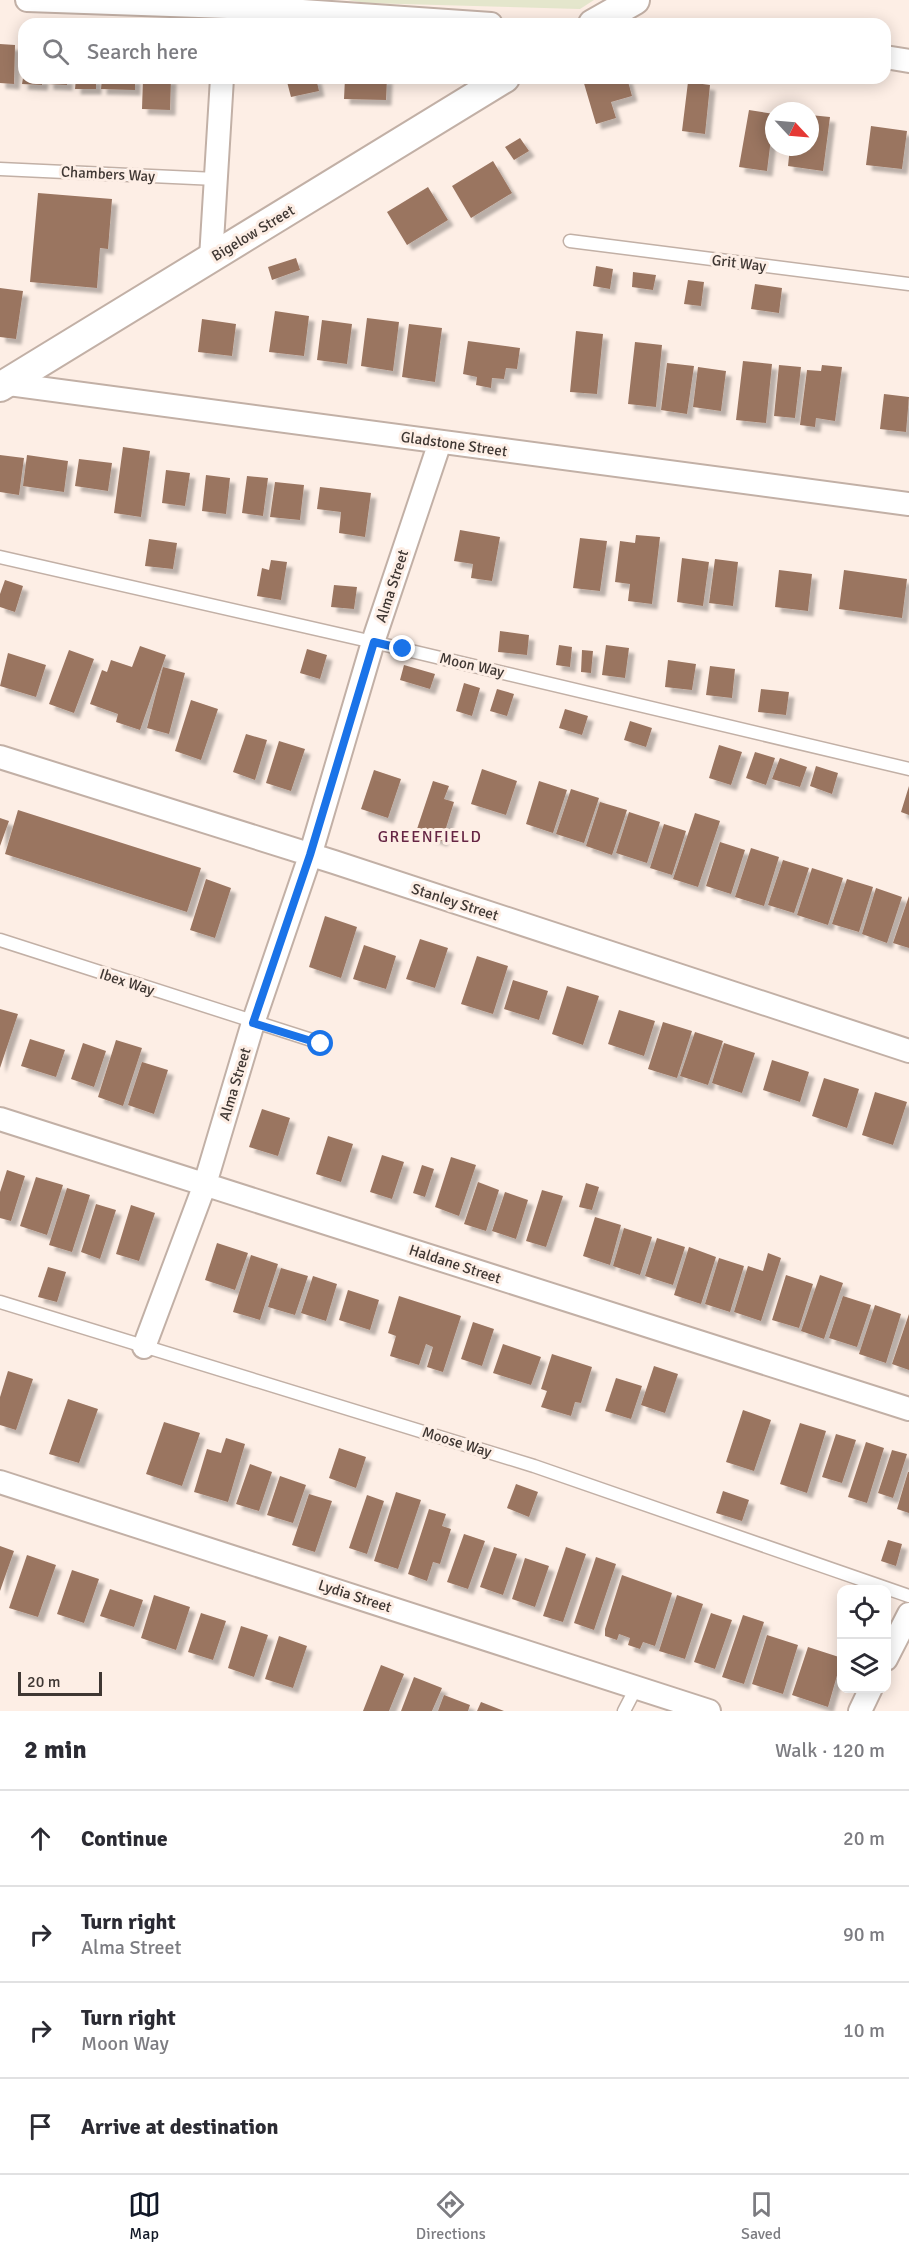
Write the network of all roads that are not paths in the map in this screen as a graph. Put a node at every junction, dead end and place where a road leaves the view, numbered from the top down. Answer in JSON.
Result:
{"nodes":[{"id":1,"x":27,"y":0,"type":"edge"},
{"id":2,"x":635,"y":0,"type":"edge"},
{"id":3,"x":228,"y":10,"type":"edge"},
{"id":4,"x":378,"y":18,"type":"edge"},
{"id":5,"x":604,"y":18,"type":"edge"},
{"id":6,"x":891,"y":58,"type":"edge"},
{"id":7,"x":909,"y":62,"type":"edge"},
{"id":8,"x":222,"y":84,"type":"edge"},
{"id":9,"x":495,"y":84,"type":"edge"},
{"id":10,"x":0,"y":169,"type":"edge"},
{"id":11,"x":216,"y":178,"type":"junction"},
{"id":12,"x":570,"y":241,"type":"dead end"},
{"id":13,"x":211,"y":258,"type":"junction"},
{"id":14,"x":909,"y":284,"type":"edge"},
{"id":15,"x":2,"y":385,"type":"edge"},
{"id":16,"x":440,"y":442,"type":"junction"},
{"id":17,"x":909,"y":504,"type":"edge"},
{"id":18,"x":0,"y":558,"type":"edge"},
{"id":19,"x":374,"y":642,"type":"junction"},
{"id":20,"x":0,"y":757,"type":"edge"},
{"id":21,"x":909,"y":768,"type":"edge"},
{"id":22,"x":310,"y":855,"type":"junction"},
{"id":23,"x":0,"y":940,"type":"edge"},
{"id":24,"x":253,"y":1023,"type":"junction"},
{"id":25,"x":321,"y":1044,"type":"dead end"},
{"id":26,"x":909,"y":1051,"type":"edge"},
{"id":27,"x":0,"y":1119,"type":"edge"},
{"id":28,"x":206,"y":1184,"type":"junction"},
{"id":29,"x":0,"y":1302,"type":"edge"},
{"id":30,"x":144,"y":1347,"type":"junction"},
{"id":31,"x":909,"y":1409,"type":"edge"},
{"id":32,"x":0,"y":1482,"type":"edge"},
{"id":33,"x":909,"y":1596,"type":"edge"},
{"id":34,"x":909,"y":1614,"type":"edge"},
{"id":35,"x":891,"y":1649,"type":"edge"},
{"id":36,"x":637,"y":1686,"type":"junction"},
{"id":37,"x":869,"y":1693,"type":"edge"},
{"id":38,"x":624,"y":1711,"type":"edge"},
{"id":39,"x":709,"y":1711,"type":"edge"},
{"id":40,"x":860,"y":1711,"type":"edge"}],
"edges":[{"from":1,"to":3,"type":"street"},
{"from":2,"to":5,"type":"street"},
{"from":3,"to":4,"type":"street"},
{"from":6,"to":7,"type":"street"},
{"from":8,"to":11,"type":"street"},
{"from":9,"to":13,"type":"street","name":"Bigelow Street"},
{"from":10,"to":11,"type":"lane","name":"Chambers Way"},
{"from":11,"to":13,"type":"street"},
{"from":12,"to":14,"type":"lane","name":"Grit Way"},
{"from":13,"to":15,"type":"street","name":"Bigelow Street"},
{"from":15,"to":16,"type":"street","name":"Gladstone Street"},
{"from":16,"to":17,"type":"street","name":"Gladstone Street"},
{"from":16,"to":19,"type":"street","name":"Alma Street"},
{"from":18,"to":19,"type":"lane","name":"Moon Way"},
{"from":19,"to":21,"type":"lane","name":"Moon Way"},
{"from":19,"to":22,"type":"street","name":"Alma Street"},
{"from":20,"to":22,"type":"street","name":"Stanley Street"},
{"from":22,"to":24,"type":"street","name":"Alma Street"},
{"from":22,"to":26,"type":"street","name":"Stanley Street"},
{"from":23,"to":24,"type":"lane","name":"Ibex Way"},
{"from":24,"to":25,"type":"lane","name":"Ibex Way"},
{"from":24,"to":28,"type":"street","name":"Alma Street"},
{"from":27,"to":28,"type":"street","name":"Haldane Street"},
{"from":28,"to":30,"type":"street","name":"Alma Street"},
{"from":28,"to":31,"type":"street","name":"Haldane Street"},
{"from":29,"to":30,"type":"lane","name":"Moose Way"},
{"from":30,"to":33,"type":"lane","name":"Moose Way"},
{"from":32,"to":36,"type":"street","name":"Lydia Street"},
{"from":34,"to":35,"type":"street"},
{"from":36,"to":38,"type":"lane"},
{"from":36,"to":39,"type":"street","name":"Lydia Street"},
{"from":37,"to":40,"type":"street"}]}
